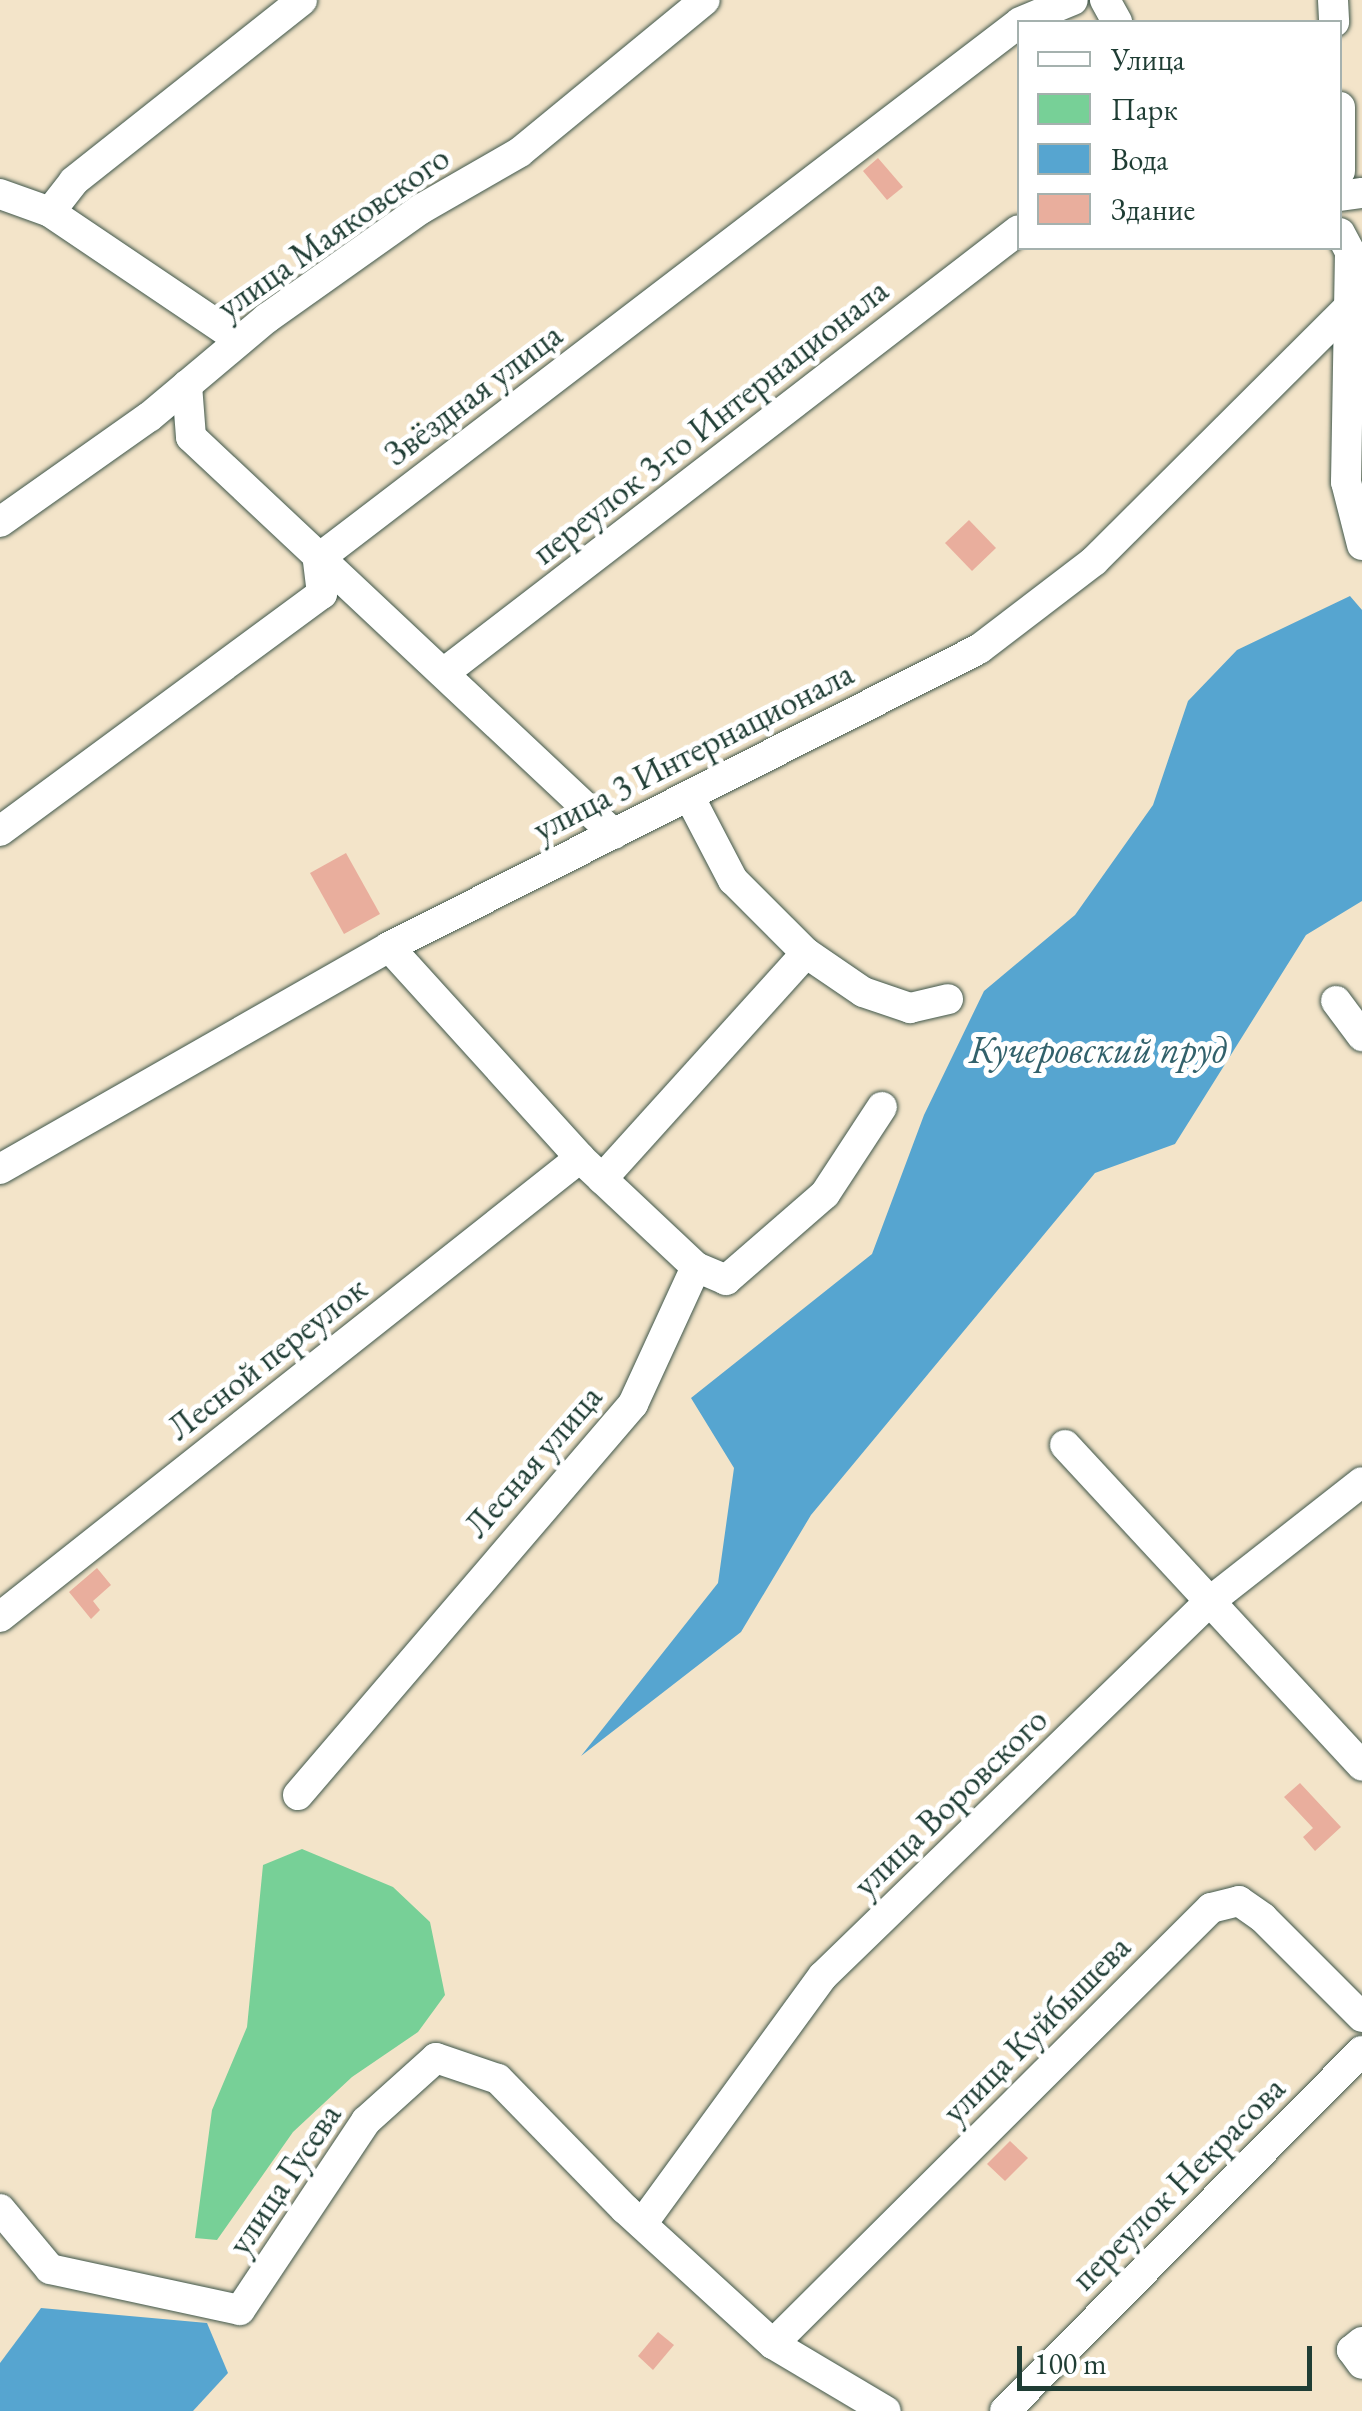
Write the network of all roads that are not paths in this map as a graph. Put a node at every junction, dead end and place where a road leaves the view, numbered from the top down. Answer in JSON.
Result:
{"nodes":[{"id":1,"x":302,"y":0,"type":"edge"},
{"id":2,"x":704,"y":0,"type":"edge"},
{"id":3,"x":1073,"y":0,"type":"edge"},
{"id":4,"x":1027,"y":20,"type":"edge"},
{"id":5,"x":1017,"y":25,"type":"edge"},
{"id":6,"x":0,"y":194,"type":"edge"},
{"id":7,"x":50,"y":212,"type":"junction"},
{"id":8,"x":1017,"y":232,"type":"edge"},
{"id":9,"x":1342,"y":237,"type":"edge"},
{"id":10,"x":1356,"y":300,"type":"edge"},
{"id":11,"x":240,"y":340,"type":"junction"},
{"id":12,"x":187,"y":385,"type":"junction"},
{"id":13,"x":0,"y":522,"type":"edge"},
{"id":14,"x":1362,"y":545,"type":"edge"},
{"id":15,"x":318,"y":559,"type":"junction"},
{"id":16,"x":446,"y":672,"type":"junction"},
{"id":17,"x":689,"y":796,"type":"junction"},
{"id":18,"x":0,"y":831,"type":"edge"},
{"id":19,"x":614,"y":834,"type":"junction"},
{"id":20,"x":390,"y":947,"type":"junction"},
{"id":21,"x":806,"y":953,"type":"junction"},
{"id":22,"x":948,"y":999,"type":"dead end"},
{"id":23,"x":1336,"y":1001,"type":"dead end"},
{"id":24,"x":1362,"y":1036,"type":"edge"},
{"id":25,"x":882,"y":1107,"type":"dead end"},
{"id":26,"x":0,"y":1169,"type":"edge"},
{"id":27,"x":591,"y":1169,"type":"junction"},
{"id":28,"x":696,"y":1267,"type":"junction"},
{"id":29,"x":1064,"y":1445,"type":"dead end"},
{"id":30,"x":1362,"y":1482,"type":"edge"},
{"id":31,"x":1209,"y":1602,"type":"junction"},
{"id":32,"x":0,"y":1617,"type":"edge"},
{"id":33,"x":1362,"y":1766,"type":"edge"},
{"id":34,"x":298,"y":1795,"type":"dead end"},
{"id":35,"x":1362,"y":2017,"type":"edge"},
{"id":36,"x":1362,"y":2052,"type":"edge"},
{"id":37,"x":0,"y":2209,"type":"edge"},
{"id":38,"x":642,"y":2224,"type":"junction"},
{"id":39,"x":1362,"y":2342,"type":"edge"},
{"id":40,"x":773,"y":2344,"type":"junction"},
{"id":41,"x":1362,"y":2364,"type":"edge"},
{"id":42,"x":886,"y":2411,"type":"edge"},
{"id":43,"x":1005,"y":2411,"type":"edge"}],
"edges":[{"from":1,"to":7,"type":"street"},
{"from":2,"to":11,"type":"street","name":"улица Маяковского"},
{"from":3,"to":4,"type":"street","name":"Звёздная улица"},
{"from":5,"to":15,"type":"street","name":"Звёздная улица"},
{"from":6,"to":7,"type":"street"},
{"from":7,"to":11,"type":"street"},
{"from":8,"to":16,"type":"street","name":"переулок 3-го Интернационала"},
{"from":9,"to":10,"type":"street"},
{"from":10,"to":14,"type":"street"},
{"from":10,"to":17,"type":"street","name":"улица 3 Интернационала"},
{"from":11,"to":12,"type":"street","name":"улица Маяковского"},
{"from":12,"to":13,"type":"street","name":"улица Маяковского"},
{"from":12,"to":15,"type":"street"},
{"from":15,"to":16,"type":"street"},
{"from":15,"to":18,"type":"street"},
{"from":16,"to":19,"type":"street"},
{"from":17,"to":19,"type":"street","name":"улица 3 Интернационала"},
{"from":17,"to":21,"type":"street"},
{"from":19,"to":20,"type":"street","name":"улица 3 Интернационала"},
{"from":20,"to":26,"type":"street","name":"улица 3 Интернационала"},
{"from":20,"to":27,"type":"street"},
{"from":21,"to":22,"type":"street"},
{"from":21,"to":27,"type":"street","name":"Лесной переулок"},
{"from":23,"to":24,"type":"street"},
{"from":25,"to":28,"type":"street"},
{"from":27,"to":28,"type":"street"},
{"from":27,"to":32,"type":"street","name":"Лесной переулок"},
{"from":28,"to":34,"type":"street","name":"Лесная улица"},
{"from":29,"to":31,"type":"street"},
{"from":30,"to":31,"type":"street","name":"улица Воровского"},
{"from":31,"to":33,"type":"street"},
{"from":31,"to":38,"type":"street","name":"улица Воровского"},
{"from":35,"to":40,"type":"street","name":"улица Куйбышева"},
{"from":36,"to":43,"type":"street","name":"переулок Некрасова"},
{"from":37,"to":38,"type":"street","name":"улица Гусева"},
{"from":38,"to":40,"type":"street","name":"улица Гусева"},
{"from":39,"to":41,"type":"street"},
{"from":40,"to":42,"type":"street","name":"улица Гусева"}]}
